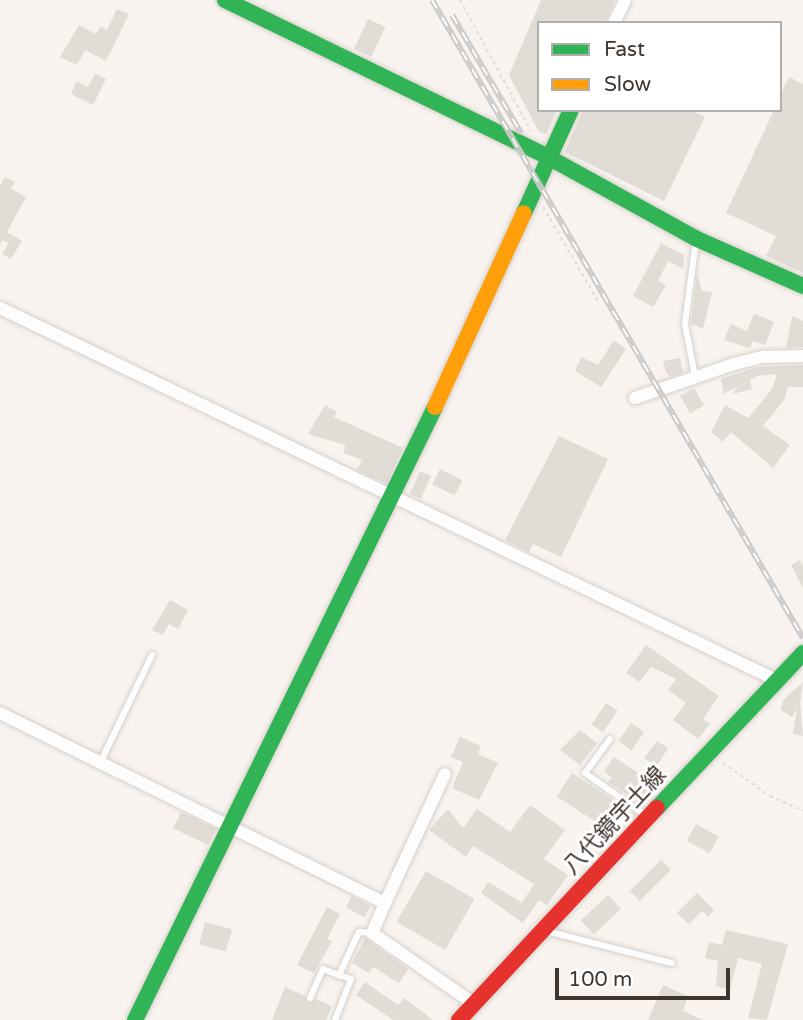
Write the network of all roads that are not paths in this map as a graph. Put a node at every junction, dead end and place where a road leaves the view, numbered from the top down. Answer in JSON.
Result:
{"nodes":[{"id":1,"x":225,"y":0,"type":"edge"},
{"id":2,"x":625,"y":0,"type":"edge"},
{"id":3,"x":615,"y":21,"type":"edge"},
{"id":4,"x":570,"y":112,"type":"edge"},
{"id":5,"x":541,"y":153,"type":"junction"},
{"id":6,"x":697,"y":239,"type":"junction"},
{"id":7,"x":803,"y":286,"type":"edge"},
{"id":8,"x":0,"y":308,"type":"edge"},
{"id":9,"x":803,"y":356,"type":"edge"},
{"id":10,"x":695,"y":376,"type":"junction"},
{"id":11,"x":635,"y":398,"type":"dead end"},
{"id":12,"x":394,"y":497,"type":"junction"},
{"id":13,"x":803,"y":653,"type":"edge"},
{"id":14,"x":152,"y":654,"type":"dead end"},
{"id":15,"x":778,"y":681,"type":"junction"},
{"id":16,"x":0,"y":713,"type":"edge"},
{"id":17,"x":610,"y":738,"type":"dead end"},
{"id":18,"x":101,"y":761,"type":"junction"},
{"id":19,"x":445,"y":774,"type":"dead end"},
{"id":20,"x":650,"y":818,"type":"junction"},
{"id":21,"x":230,"y":822,"type":"junction"},
{"id":22,"x":385,"y":903,"type":"junction"},
{"id":23,"x":544,"y":930,"type":"junction"},
{"id":24,"x":372,"y":933,"type":"junction"},
{"id":25,"x":671,"y":963,"type":"dead end"},
{"id":26,"x":339,"y":975,"type":"junction"},
{"id":27,"x":310,"y":998,"type":"dead end"},
{"id":28,"x":474,"y":1004,"type":"junction"},
{"id":29,"x":135,"y":1020,"type":"edge"},
{"id":30,"x":335,"y":1020,"type":"edge"},
{"id":31,"x":459,"y":1020,"type":"edge"}],
"edges":[{"from":1,"to":5,"type":"street"},
{"from":2,"to":3,"type":"street"},
{"from":4,"to":5,"type":"street"},
{"from":5,"to":6,"type":"street"},
{"from":5,"to":12,"type":"street"},
{"from":6,"to":7,"type":"street"},
{"from":6,"to":10,"type":"lane"},
{"from":8,"to":12,"type":"street"},
{"from":9,"to":10,"type":"street"},
{"from":10,"to":11,"type":"street"},
{"from":12,"to":15,"type":"street"},
{"from":12,"to":21,"type":"street"},
{"from":13,"to":15,"type":"street","name":"八代鏡宇土線"},
{"from":14,"to":18,"type":"lane"},
{"from":15,"to":20,"type":"street","name":"八代鏡宇土線"},
{"from":16,"to":18,"type":"street"},
{"from":17,"to":20,"type":"lane"},
{"from":18,"to":21,"type":"street"},
{"from":19,"to":22,"type":"street"},
{"from":20,"to":23,"type":"street","name":"八代鏡宇土線"},
{"from":21,"to":22,"type":"street"},
{"from":21,"to":29,"type":"street"},
{"from":22,"to":24,"type":"street"},
{"from":23,"to":25,"type":"lane"},
{"from":23,"to":28,"type":"street","name":"八代鏡宇土線"},
{"from":24,"to":26,"type":"lane"},
{"from":24,"to":28,"type":"street"},
{"from":26,"to":27,"type":"lane"},
{"from":26,"to":30,"type":"lane"},
{"from":28,"to":31,"type":"street","name":"八代鏡宇土線"}]}
